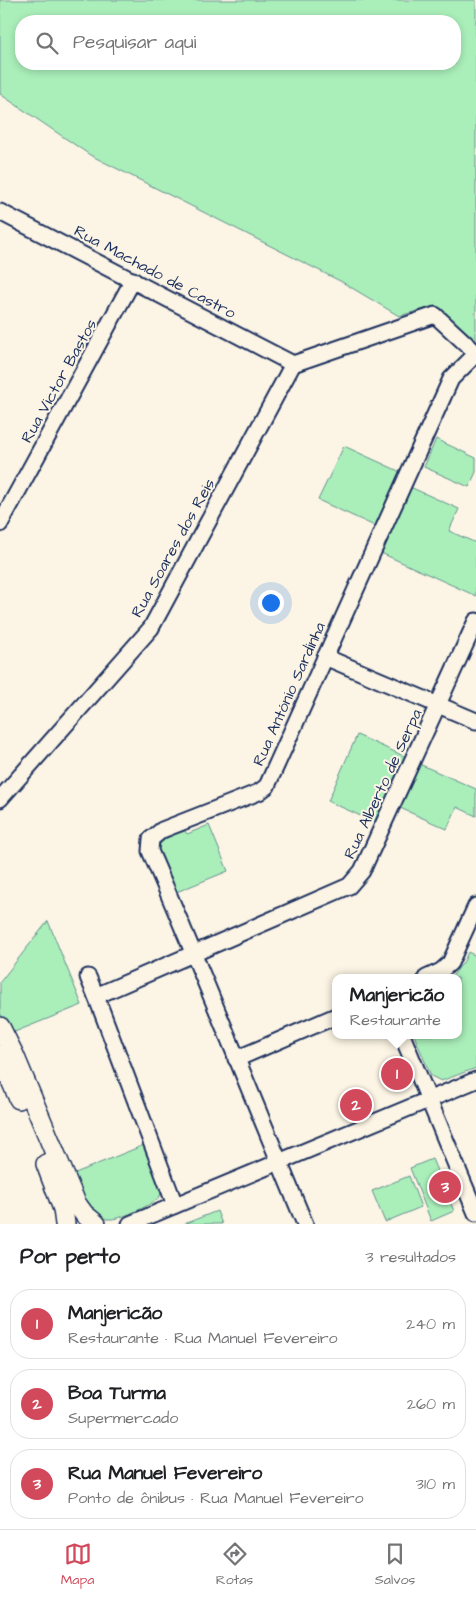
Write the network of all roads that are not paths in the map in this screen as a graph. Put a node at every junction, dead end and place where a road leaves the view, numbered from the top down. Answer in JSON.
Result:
{"nodes":[{"id":1,"x":0,"y":212,"type":"edge"},
{"id":2,"x":134,"y":280,"type":"junction"},
{"id":3,"x":476,"y":353,"type":"edge"},
{"id":4,"x":293,"y":364,"type":"junction"},
{"id":5,"x":0,"y":524,"type":"edge"},
{"id":6,"x":476,"y":621,"type":"edge"},
{"id":7,"x":325,"y":657,"type":"junction"},
{"id":8,"x":438,"y":705,"type":"junction"},
{"id":9,"x":476,"y":721,"type":"edge"},
{"id":10,"x":0,"y":799,"type":"edge"},
{"id":11,"x":476,"y":906,"type":"edge"},
{"id":12,"x":194,"y":953,"type":"junction"},
{"id":13,"x":435,"y":974,"type":"edge"},
{"id":14,"x":88,"y":978,"type":"dead end"},
{"id":15,"x":96,"y":996,"type":"junction"},
{"id":16,"x":332,"y":1018,"type":"edge"},
{"id":17,"x":0,"y":1027,"type":"edge"},
{"id":18,"x":404,"y":1039,"type":"edge"},
{"id":19,"x":0,"y":1054,"type":"edge"},
{"id":20,"x":236,"y":1059,"type":"junction"},
{"id":21,"x":476,"y":1080,"type":"edge"},
{"id":22,"x":429,"y":1100,"type":"junction"},
{"id":23,"x":279,"y":1162,"type":"junction"},
{"id":24,"x":175,"y":1206,"type":"junction"},
{"id":25,"x":476,"y":1213,"type":"edge"},
{"id":26,"x":65,"y":1224,"type":"edge"},
{"id":27,"x":88,"y":1224,"type":"edge"},
{"id":28,"x":130,"y":1224,"type":"edge"},
{"id":29,"x":306,"y":1224,"type":"edge"}],
"edges":[{"from":1,"to":2,"type":"street","name":"Rua Machado de Castro"},
{"from":2,"to":4,"type":"street","name":"Rua Machado de Castro"},
{"from":2,"to":5,"type":"street","name":"Rua Victor Bastos"},
{"from":3,"to":4,"type":"street"},
{"from":3,"to":7,"type":"street","name":"Rua António Sardinha"},
{"from":4,"to":10,"type":"street","name":"Rua Soares dos Reis"},
{"from":6,"to":8,"type":"street","name":"Rua Alberto de Serpa"},
{"from":7,"to":8,"type":"street"},
{"from":7,"to":12,"type":"street","name":"Rua António Sardinha"},
{"from":8,"to":9,"type":"street"},
{"from":8,"to":12,"type":"street","name":"Rua Alberto de Serpa"},
{"from":11,"to":13,"type":"street"},
{"from":12,"to":15,"type":"street","name":"Rua Alberto de Serpa"},
{"from":12,"to":20,"type":"street","name":"Rua António Sardinha"},
{"from":14,"to":15,"type":"street"},
{"from":15,"to":24,"type":"street"},
{"from":16,"to":20,"type":"street"},
{"from":17,"to":27,"type":"main road"},
{"from":18,"to":22,"type":"street"},
{"from":19,"to":26,"type":"main road"},
{"from":20,"to":23,"type":"street","name":"Rua António Sardinha"},
{"from":21,"to":22,"type":"street"},
{"from":22,"to":23,"type":"street"},
{"from":22,"to":25,"type":"street"},
{"from":23,"to":24,"type":"street"},
{"from":23,"to":29,"type":"street","name":"Rua António Sardinha"},
{"from":24,"to":28,"type":"street"}]}
